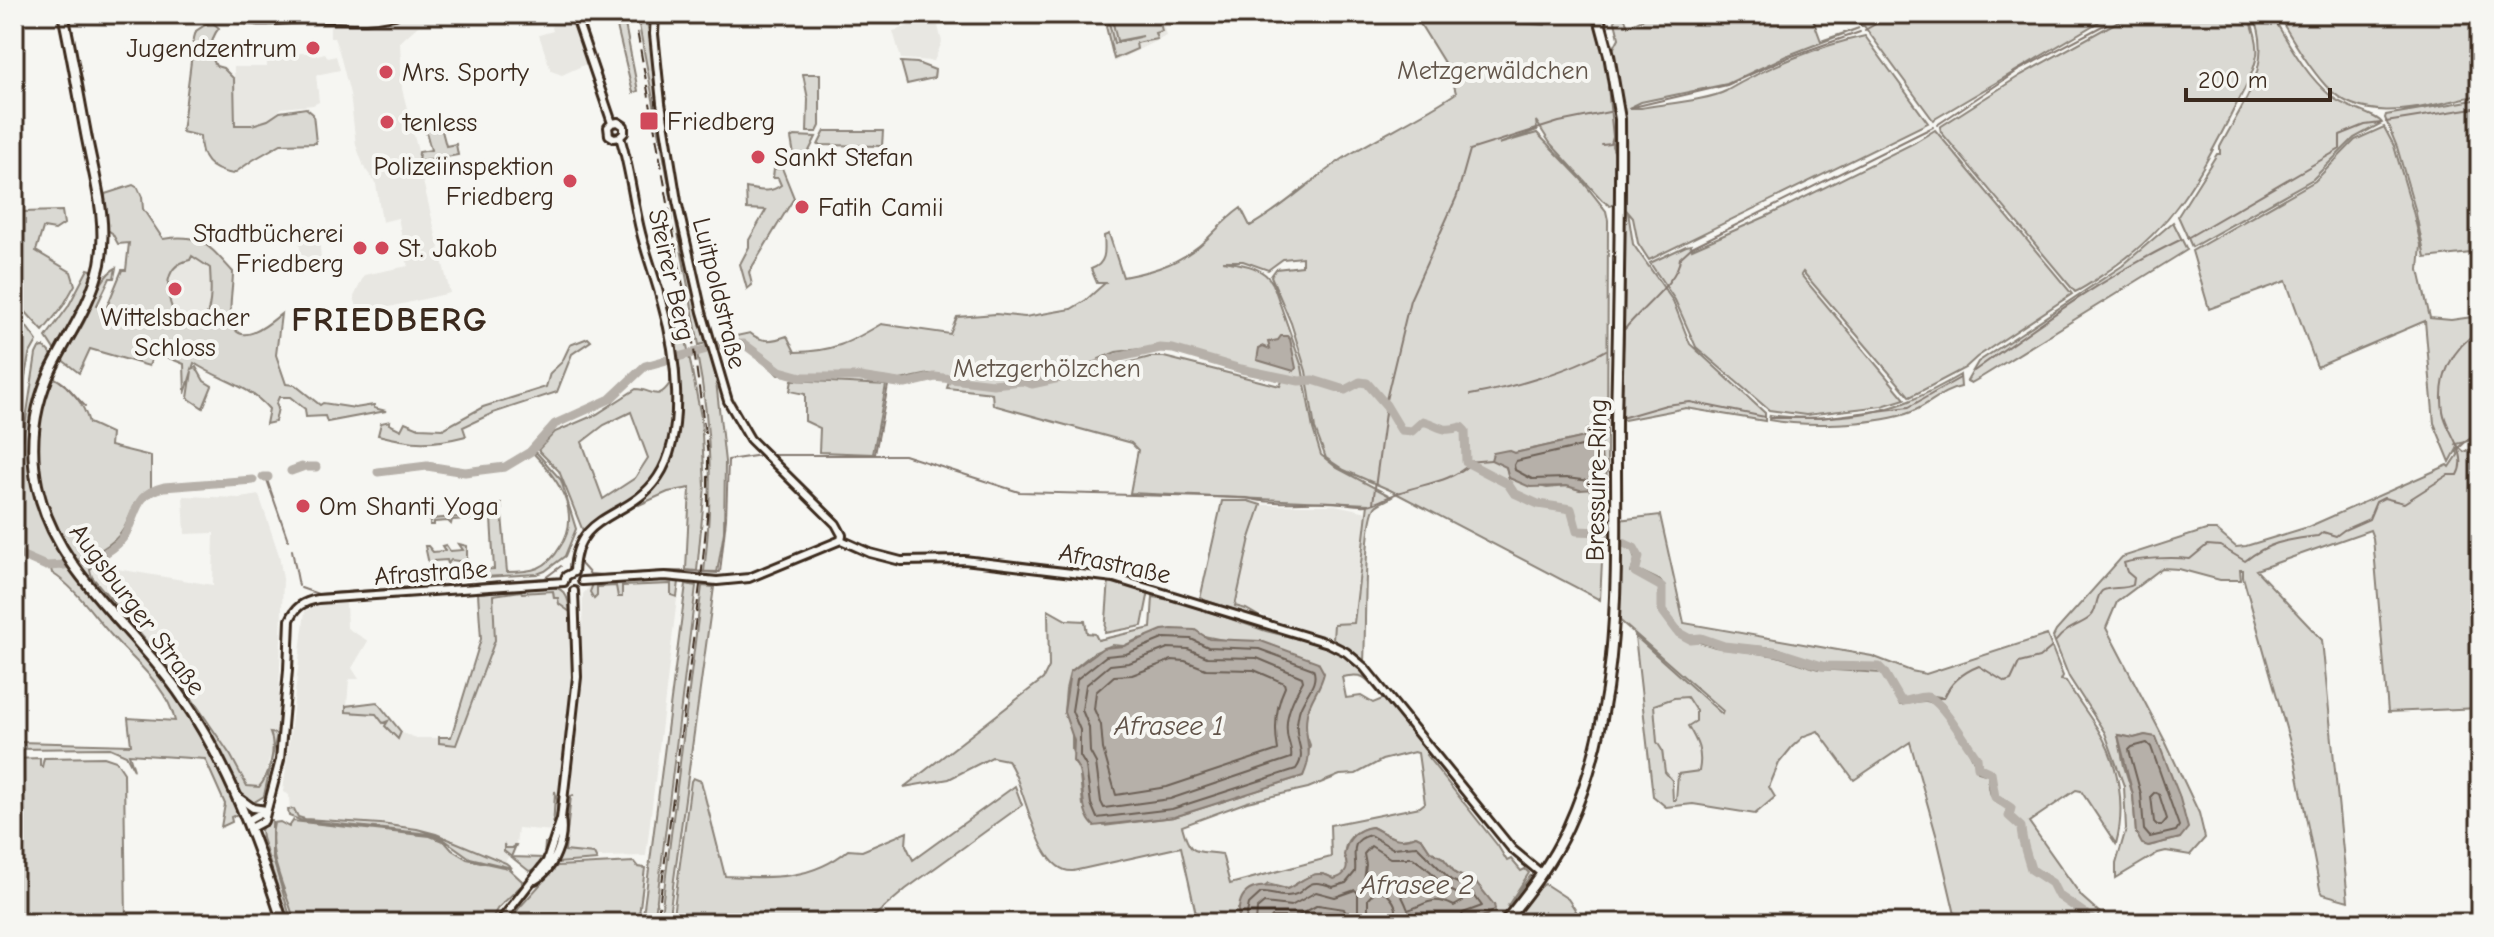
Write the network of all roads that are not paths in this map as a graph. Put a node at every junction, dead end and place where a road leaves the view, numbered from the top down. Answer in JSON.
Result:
{"nodes":[{"id":1,"x":63,"y":14,"type":"edge"},
{"id":2,"x":227,"y":14,"type":"edge"},
{"id":3,"x":395,"y":14,"type":"edge"},
{"id":4,"x":575,"y":14,"type":"edge"},
{"id":5,"x":655,"y":14,"type":"edge"},
{"id":6,"x":1598,"y":14,"type":"edge"},
{"id":7,"x":612,"y":123,"type":"junction"},
{"id":8,"x":620,"y":137,"type":"junction"},
{"id":9,"x":841,"y":540,"type":"junction"},
{"id":10,"x":574,"y":572,"type":"junction"},
{"id":11,"x":582,"y":581,"type":"junction"},
{"id":12,"x":564,"y":582,"type":"junction"},
{"id":13,"x":574,"y":591,"type":"junction"},
{"id":14,"x":238,"y":797,"type":"junction"},
{"id":15,"x":266,"y":810,"type":"junction"},
{"id":16,"x":250,"y":824,"type":"junction"},
{"id":17,"x":1542,"y":874,"type":"junction"},
{"id":18,"x":283,"y":923,"type":"edge"},
{"id":19,"x":499,"y":923,"type":"edge"},
{"id":20,"x":1504,"y":923,"type":"edge"}],
"edges":[{"from":1,"to":14,"type":"main road","name":"Augsburger Straße"},
{"from":2,"to":3,"type":"main road"},
{"from":4,"to":7,"type":"street"},
{"from":5,"to":9,"type":"street","name":"Luitpoldstraße"},
{"from":6,"to":17,"type":"main road","name":"Bressuire-Ring"},
{"from":7,"to":8,"type":"street"},
{"from":7,"to":8,"type":"street"},
{"from":8,"to":10,"type":"street","name":"Steirer Berg"},
{"from":9,"to":11,"type":"street"},
{"from":9,"to":17,"type":"street","name":"Afrastraße"},
{"from":10,"to":11,"type":"street"},
{"from":10,"to":12,"type":"street"},
{"from":11,"to":13,"type":"street"},
{"from":12,"to":13,"type":"street"},
{"from":12,"to":15,"type":"street","name":"Afrastraße"},
{"from":13,"to":19,"type":"street"},
{"from":14,"to":15,"type":"street"},
{"from":14,"to":16,"type":"main road","name":"Augsburger Straße"},
{"from":15,"to":16,"type":"street"},
{"from":16,"to":18,"type":"main road","name":"Augsburger Straße"},
{"from":17,"to":20,"type":"main road","name":"Bressuire-Ring"}]}
